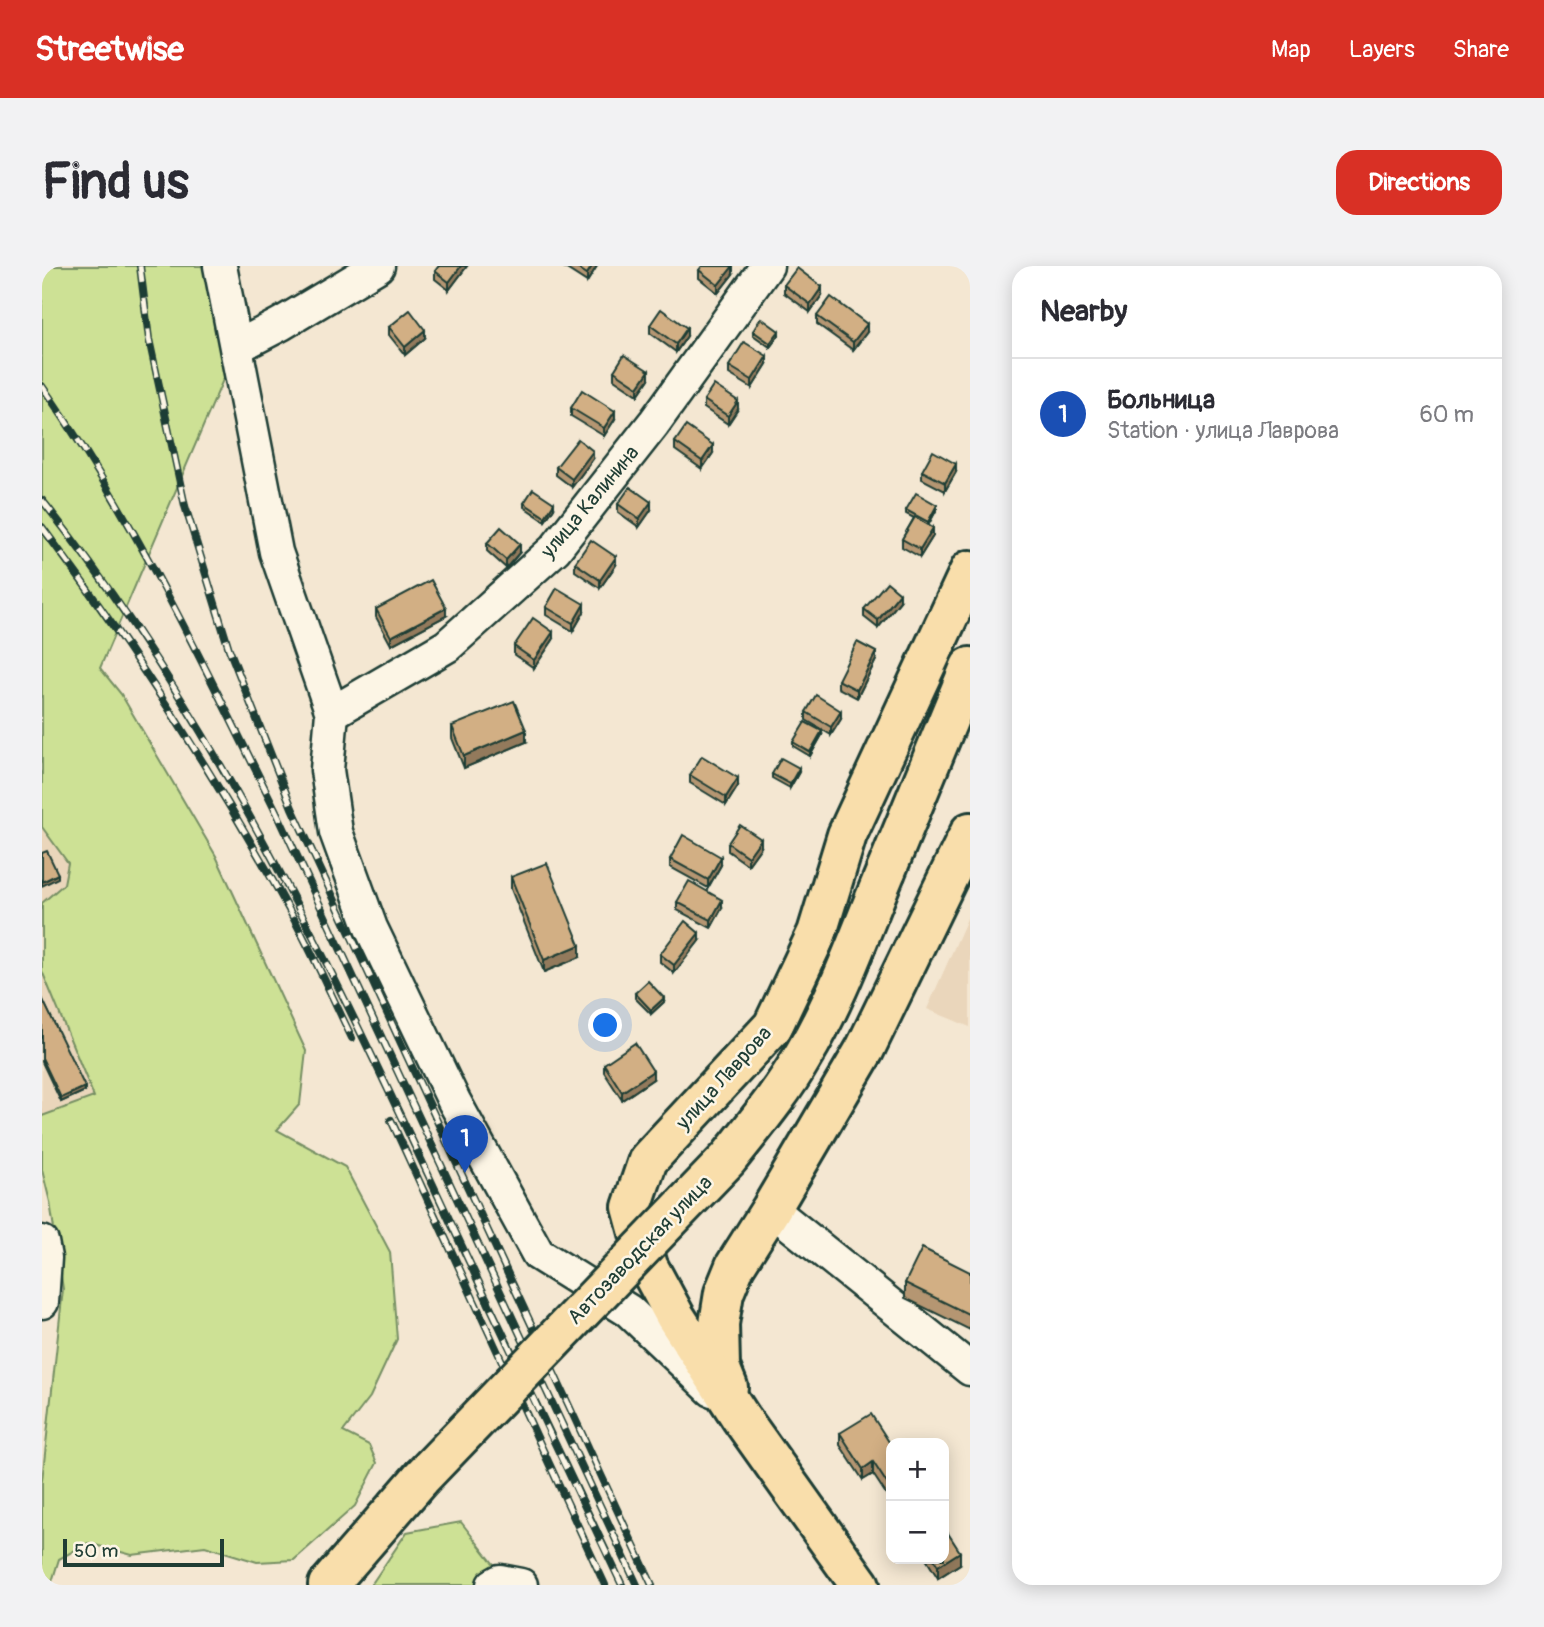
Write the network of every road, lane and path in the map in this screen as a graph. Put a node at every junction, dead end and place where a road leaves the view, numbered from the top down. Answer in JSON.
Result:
{"nodes":[{"id":1,"x":220,"y":266,"type":"edge"},
{"id":2,"x":378,"y":266,"type":"edge"},
{"id":3,"x":767,"y":266,"type":"edge"},
{"id":4,"x":237,"y":347,"type":"junction"},
{"id":5,"x":970,"y":570,"type":"edge"},
{"id":6,"x":970,"y":667,"type":"edge"},
{"id":7,"x":332,"y":713,"type":"junction"},
{"id":8,"x":970,"y":832,"type":"edge"},
{"id":9,"x":771,"y":1209,"type":"junction"},
{"id":10,"x":42,"y":1242,"type":"edge"},
{"id":11,"x":42,"y":1302,"type":"edge"},
{"id":12,"x":970,"y":1369,"type":"edge"},
{"id":13,"x":741,"y":1418,"type":"junction"},
{"id":14,"x":328,"y":1585,"type":"edge"},
{"id":15,"x":493,"y":1585,"type":"edge"},
{"id":16,"x":521,"y":1585,"type":"edge"},
{"id":17,"x":860,"y":1585,"type":"edge"}],
"edges":[{"from":1,"to":4,"type":"street"},
{"from":2,"to":4,"type":"street"},
{"from":3,"to":7,"type":"street","name":"улица Калинина"},
{"from":4,"to":7,"type":"street"},
{"from":5,"to":13,"type":"main road","name":"улица Лаврова"},
{"from":6,"to":14,"type":"main road","name":"Автозаводская улица","bridge":true},
{"from":7,"to":13,"type":"street"},
{"from":8,"to":9,"type":"main road"},
{"from":9,"to":12,"type":"street"},
{"from":9,"to":13,"type":"main road"},
{"from":10,"to":11,"type":"street"},
{"from":13,"to":17,"type":"main road"},
{"from":15,"to":16,"type":"street"}]}
